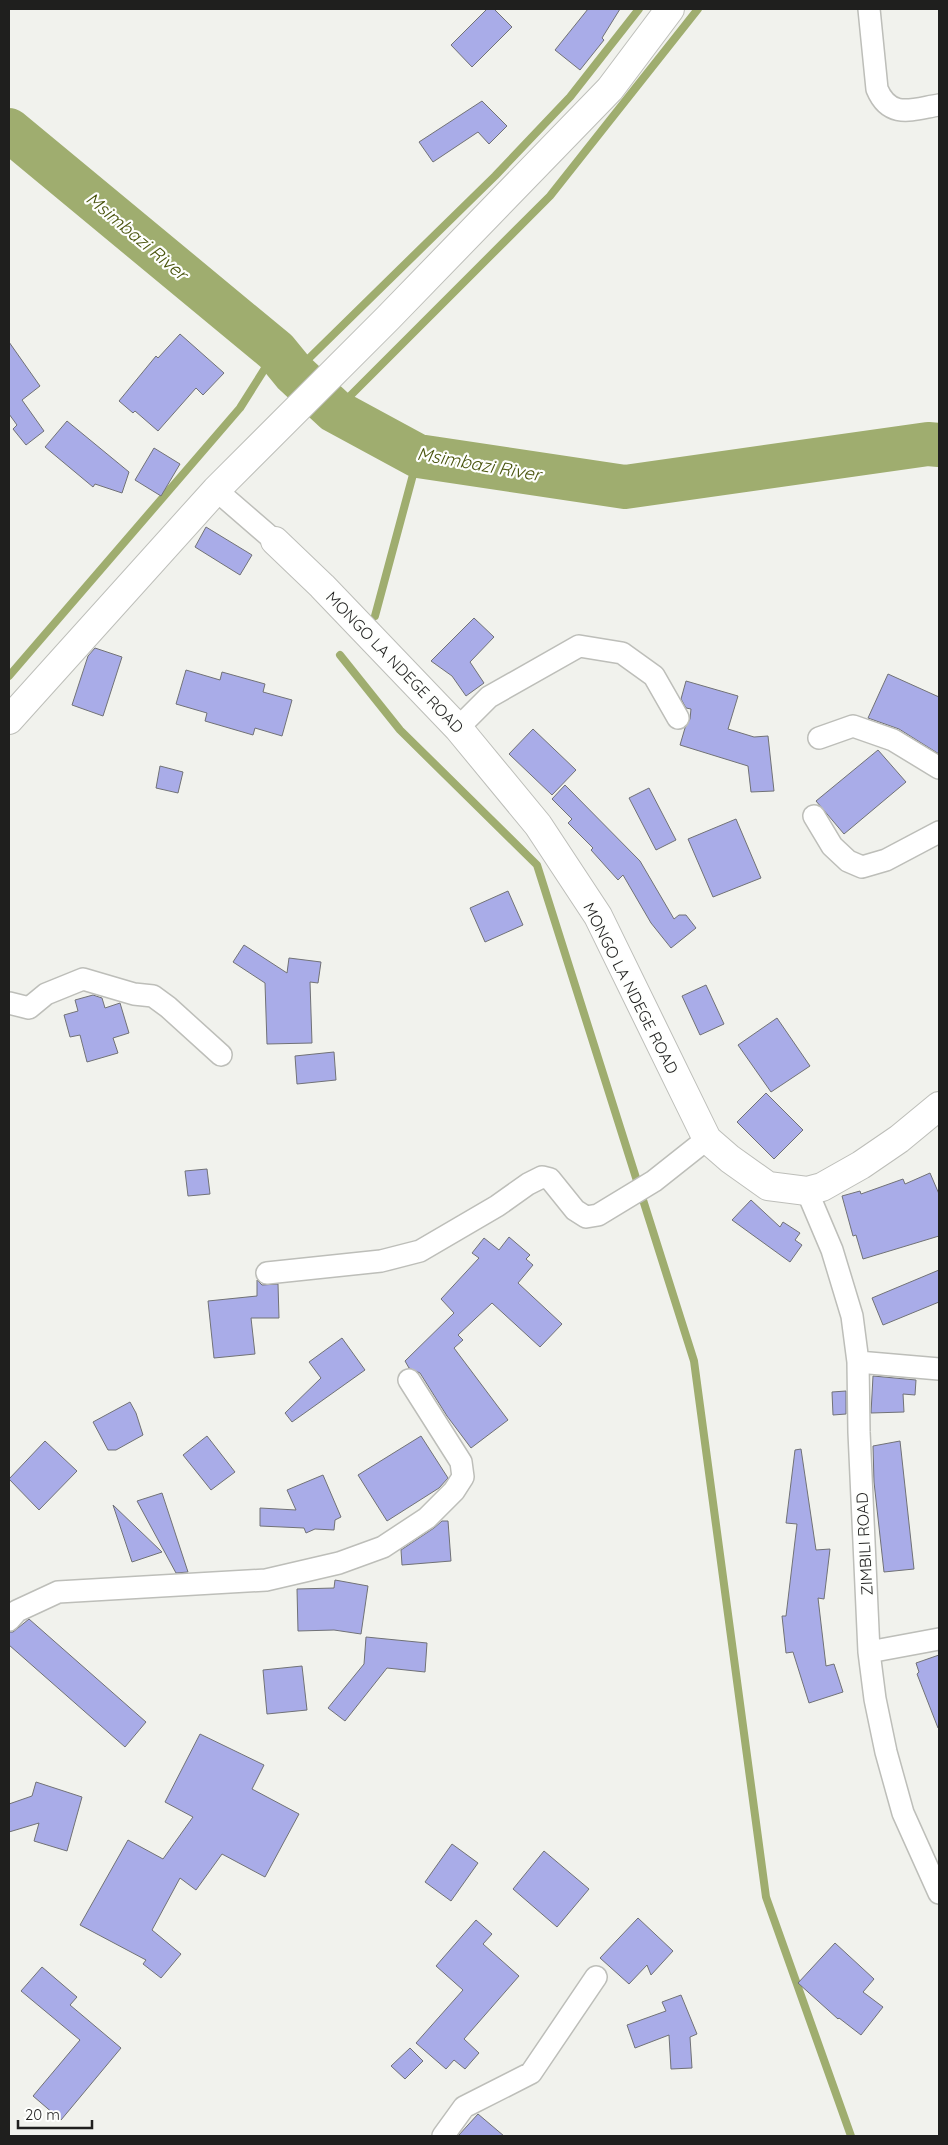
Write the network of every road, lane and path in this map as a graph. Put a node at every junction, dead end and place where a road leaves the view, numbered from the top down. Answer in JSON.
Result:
{"nodes":[{"id":1,"x":670,"y":9,"type":"edge"},
{"id":2,"x":869,"y":9,"type":"edge"},
{"id":3,"x":939,"y":105,"type":"edge"},
{"id":4,"x":216,"y":490,"type":"junction"},
{"id":5,"x":275,"y":541,"type":"joint"},
{"id":6,"x":678,"y":718,"type":"dead end"},
{"id":7,"x":9,"y":720,"type":"edge"},
{"id":8,"x":458,"y":728,"type":"junction"},
{"id":9,"x":819,"y":738,"type":"dead end"},
{"id":10,"x":939,"y":768,"type":"edge"},
{"id":11,"x":814,"y":816,"type":"dead end"},
{"id":12,"x":939,"y":832,"type":"edge"},
{"id":13,"x":9,"y":1002,"type":"edge"},
{"id":14,"x":221,"y":1055,"type":"dead end"},
{"id":15,"x":939,"y":1106,"type":"edge"},
{"id":16,"x":707,"y":1139,"type":"junction"},
{"id":17,"x":807,"y":1191,"type":"junction"},
{"id":18,"x":267,"y":1273,"type":"dead end"},
{"id":19,"x":858,"y":1362,"type":"junction"},
{"id":20,"x":939,"y":1369,"type":"edge"},
{"id":21,"x":409,"y":1380,"type":"dead end"},
{"id":22,"x":9,"y":1620,"type":"edge"},
{"id":23,"x":939,"y":1639,"type":"edge"},
{"id":24,"x":869,"y":1652,"type":"junction"},
{"id":25,"x":935,"y":1875,"type":"edge"},
{"id":26,"x":939,"y":1893,"type":"edge"},
{"id":27,"x":596,"y":1977,"type":"dead end"},
{"id":28,"x":443,"y":2136,"type":"edge"}],
"edges":[{"from":1,"to":4,"type":"street"},
{"from":2,"to":3,"type":"street"},
{"from":4,"to":5,"type":"street","name":"MONGO LA NDEGE ROAD"},
{"from":4,"to":7,"type":"street"},
{"from":5,"to":8,"type":"street","name":"MONGO LA NDEGE ROAD"},
{"from":6,"to":8,"type":"street"},
{"from":8,"to":16,"type":"street","name":"MONGO LA NDEGE ROAD"},
{"from":9,"to":10,"type":"street"},
{"from":11,"to":12,"type":"street"},
{"from":13,"to":14,"type":"street"},
{"from":15,"to":17,"type":"street","name":"MONGO LA NDEGE ROAD"},
{"from":16,"to":17,"type":"street","name":"MONGO LA NDEGE ROAD"},
{"from":16,"to":18,"type":"street"},
{"from":17,"to":19,"type":"street","name":"ZIMBILI ROAD"},
{"from":19,"to":20,"type":"street"},
{"from":19,"to":24,"type":"street","name":"ZIMBILI ROAD"},
{"from":21,"to":22,"type":"street"},
{"from":23,"to":24,"type":"street"},
{"from":24,"to":25,"type":"street","name":"ZIMBILI ROAD"},
{"from":25,"to":26,"type":"street","name":"ZIMBILI ROAD"},
{"from":27,"to":28,"type":"street"}]}
